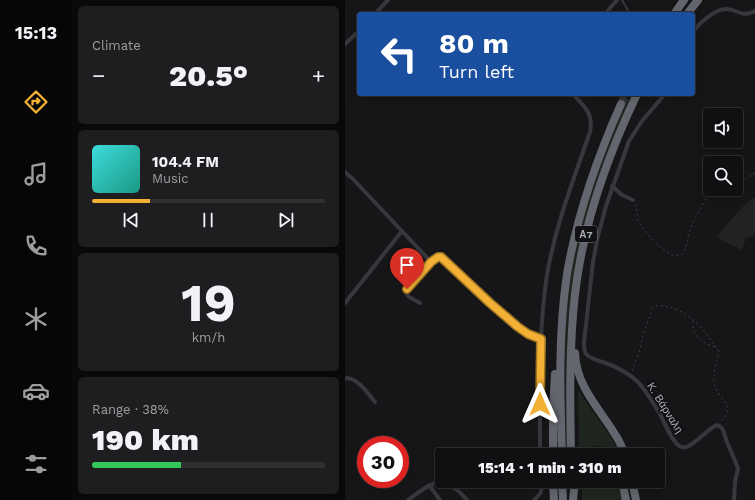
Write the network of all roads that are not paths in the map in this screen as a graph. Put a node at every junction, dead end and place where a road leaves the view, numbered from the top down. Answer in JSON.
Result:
{"nodes":[{"id":1,"x":388,"y":0,"type":"edge"},
{"id":2,"x":617,"y":0,"type":"edge"},
{"id":3,"x":622,"y":0,"type":"edge"},
{"id":4,"x":684,"y":0,"type":"edge"},
{"id":5,"x":697,"y":0,"type":"edge"},
{"id":6,"x":755,"y":11,"type":"edge"},
{"id":7,"x":377,"y":12,"type":"edge"},
{"id":8,"x":607,"y":12,"type":"edge"},
{"id":9,"x":629,"y":12,"type":"edge"},
{"id":10,"x":675,"y":12,"type":"edge"},
{"id":11,"x":688,"y":12,"type":"edge"},
{"id":12,"x":695,"y":30,"type":"edge"},
{"id":13,"x":357,"y":33,"type":"edge"},
{"id":14,"x":346,"y":41,"type":"edge"},
{"id":15,"x":575,"y":96,"type":"edge"},
{"id":16,"x":636,"y":96,"type":"edge"},
{"id":17,"x":663,"y":96,"type":"edge"},
{"id":18,"x":621,"y":104,"type":"tunnel mouth"},
{"id":19,"x":345,"y":172,"type":"edge"},
{"id":20,"x":612,"y":186,"type":"junction"},
{"id":21,"x":633,"y":200,"type":"road end"},
{"id":22,"x":402,"y":232,"type":"junction"},
{"id":23,"x":431,"y":262,"type":"junction"},
{"id":24,"x":565,"y":294,"type":"junction"},
{"id":25,"x":575,"y":294,"type":"junction"},
{"id":26,"x":345,"y":303,"type":"edge"},
{"id":27,"x":420,"y":303,"type":"dead end"},
{"id":28,"x":541,"y":339,"type":"junction"},
{"id":29,"x":345,"y":379,"type":"edge"},
{"id":30,"x":375,"y":402,"type":"dead end"},
{"id":31,"x":540,"y":448,"type":"edge"},
{"id":32,"x":553,"y":448,"type":"edge"},
{"id":33,"x":562,"y":448,"type":"edge"},
{"id":34,"x":571,"y":448,"type":"edge"},
{"id":35,"x":622,"y":448,"type":"edge"},
{"id":36,"x":429,"y":485,"type":"junction"},
{"id":37,"x":542,"y":488,"type":"edge"},
{"id":38,"x":553,"y":488,"type":"edge"},
{"id":39,"x":562,"y":488,"type":"edge"},
{"id":40,"x":573,"y":488,"type":"edge"},
{"id":41,"x":623,"y":488,"type":"edge"},
{"id":42,"x":633,"y":488,"type":"edge"},
{"id":43,"x":408,"y":500,"type":"edge"},
{"id":44,"x":440,"y":500,"type":"edge"},
{"id":45,"x":467,"y":500,"type":"edge"},
{"id":46,"x":534,"y":500,"type":"edge"},
{"id":47,"x":554,"y":500,"type":"edge"},
{"id":48,"x":563,"y":500,"type":"edge"},
{"id":49,"x":573,"y":500,"type":"edge"},
{"id":50,"x":626,"y":500,"type":"edge"},
{"id":51,"x":636,"y":500,"type":"edge"},
{"id":52,"x":734,"y":500,"type":"edge"}],
"edges":[{"from":1,"to":7,"type":"street"},
{"from":2,"to":8,"type":"street"},
{"from":3,"to":9,"type":"lane"},
{"from":4,"to":10,"type":"highway"},
{"from":5,"to":11,"type":"highway"},
{"from":6,"to":12,"type":"street"},
{"from":13,"to":14,"type":"street"},
{"from":15,"to":28,"type":"street"},
{"from":16,"to":25,"type":"highway","number":"Α7"},
{"from":17,"to":20,"type":"street"},
{"from":18,"to":24,"type":"highway","number":"Α7"},
{"from":19,"to":22,"type":"street"},
{"from":20,"to":21,"type":"street"},
{"from":20,"to":52,"type":"street","name":"Κ. Βάρναλη"},
{"from":22,"to":23,"type":"street"},
{"from":22,"to":26,"type":"street"},
{"from":23,"to":27,"type":"street"},
{"from":23,"to":28,"type":"street"},
{"from":24,"to":32,"type":"highway"},
{"from":24,"to":33,"type":"highway","number":"Α7"},
{"from":25,"to":34,"type":"highway","number":"Α7"},
{"from":25,"to":35,"type":"highway"},
{"from":28,"to":31,"type":"street"},
{"from":29,"to":30,"type":"street"},
{"from":36,"to":43,"type":"street"},
{"from":36,"to":44,"type":"street"},
{"from":36,"to":45,"type":"street"},
{"from":37,"to":46,"type":"street"},
{"from":38,"to":47,"type":"highway"},
{"from":39,"to":48,"type":"highway"},
{"from":40,"to":49,"type":"highway"},
{"from":41,"to":50,"type":"highway"},
{"from":42,"to":51,"type":"highway"}]}
